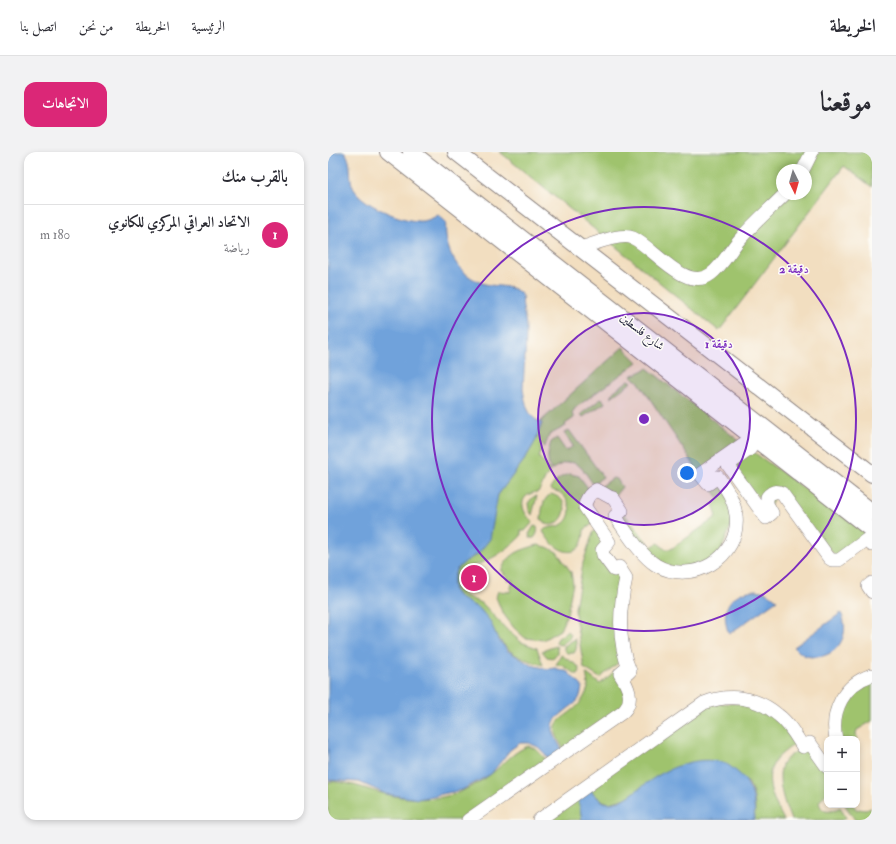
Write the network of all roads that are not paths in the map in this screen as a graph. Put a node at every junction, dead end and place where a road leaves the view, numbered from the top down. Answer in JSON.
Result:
{"nodes":[{"id":1,"x":388,"y":152,"type":"edge"},
{"id":2,"x":412,"y":152,"type":"edge"},
{"id":3,"x":456,"y":152,"type":"edge"},
{"id":4,"x":812,"y":152,"type":"edge"},
{"id":5,"x":806,"y":164,"type":"edge"},
{"id":6,"x":779,"y":200,"type":"edge"},
{"id":7,"x":580,"y":248,"type":"junction"},
{"id":8,"x":872,"y":474,"type":"edge"},
{"id":9,"x":872,"y":512,"type":"edge"},
{"id":10,"x":872,"y":530,"type":"edge"},
{"id":11,"x":872,"y":545,"type":"edge"},
{"id":12,"x":872,"y":583,"type":"edge"},
{"id":13,"x":872,"y":592,"type":"edge"},
{"id":14,"x":872,"y":675,"type":"edge"},
{"id":15,"x":835,"y":736,"type":"edge"},
{"id":16,"x":824,"y":763,"type":"edge"},
{"id":17,"x":468,"y":820,"type":"edge"},
{"id":18,"x":539,"y":820,"type":"edge"}],
"edges":[{"from":1,"to":10,"type":"main road"},
{"from":2,"to":9,"type":"main road","name":"شارع فلسطين"},
{"from":3,"to":7,"type":"main road"},
{"from":4,"to":5,"type":"street"},
{"from":6,"to":7,"type":"street"},
{"from":7,"to":8,"type":"main road"},
{"from":11,"to":17,"type":"street"},
{"from":12,"to":13,"type":"street"},
{"from":14,"to":15,"type":"street"},
{"from":16,"to":18,"type":"street"}]}
